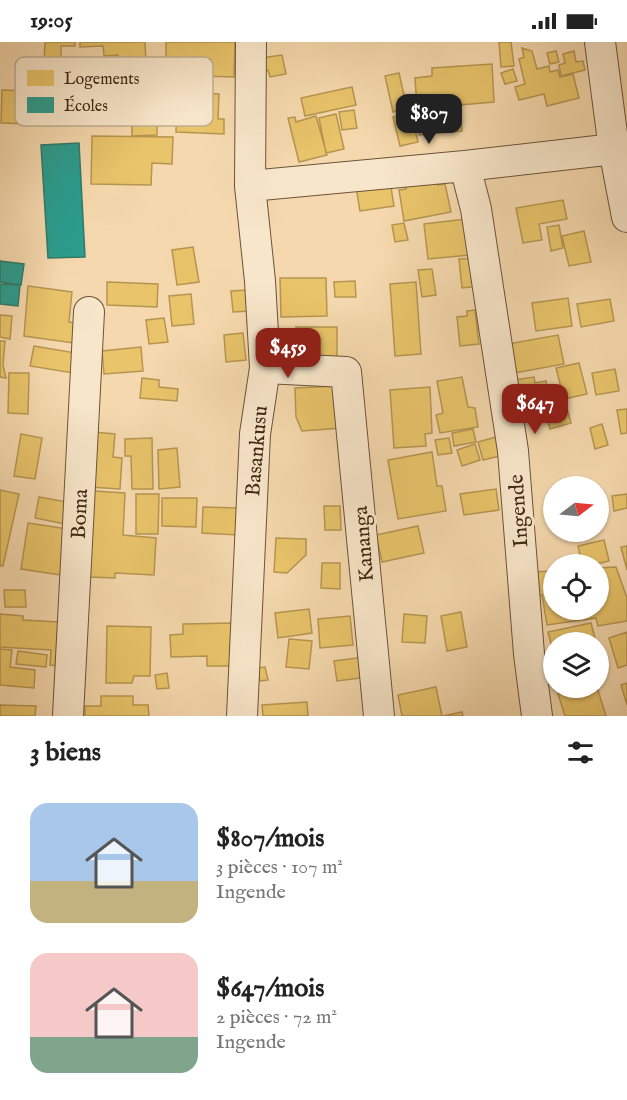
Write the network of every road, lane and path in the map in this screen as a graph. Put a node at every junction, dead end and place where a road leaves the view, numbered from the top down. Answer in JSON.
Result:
{"nodes":[{"id":1,"x":251,"y":42,"type":"edge"},
{"id":2,"x":600,"y":42,"type":"edge"},
{"id":3,"x":614,"y":149,"type":"junction"},
{"id":4,"x":465,"y":166,"type":"junction"},
{"id":5,"x":250,"y":186,"type":"junction"},
{"id":6,"x":627,"y":217,"type":"edge"},
{"id":7,"x":89,"y":312,"type":"dead end"},
{"id":8,"x":265,"y":368,"type":"junction"},
{"id":9,"x":68,"y":716,"type":"edge"},
{"id":10,"x":242,"y":716,"type":"edge"},
{"id":11,"x":379,"y":716,"type":"edge"},
{"id":12,"x":537,"y":716,"type":"edge"}],
"edges":[{"from":1,"to":5,"type":"street","name":"Basankusu"},
{"from":2,"to":3,"type":"street"},
{"from":3,"to":4,"type":"street"},
{"from":3,"to":6,"type":"street"},
{"from":4,"to":5,"type":"street"},
{"from":4,"to":12,"type":"street","name":"Ingende"},
{"from":5,"to":8,"type":"street","name":"Basankusu"},
{"from":7,"to":9,"type":"street","name":"Boma"},
{"from":8,"to":10,"type":"street","name":"Basankusu"},
{"from":8,"to":11,"type":"street","name":"Kananga"}]}
